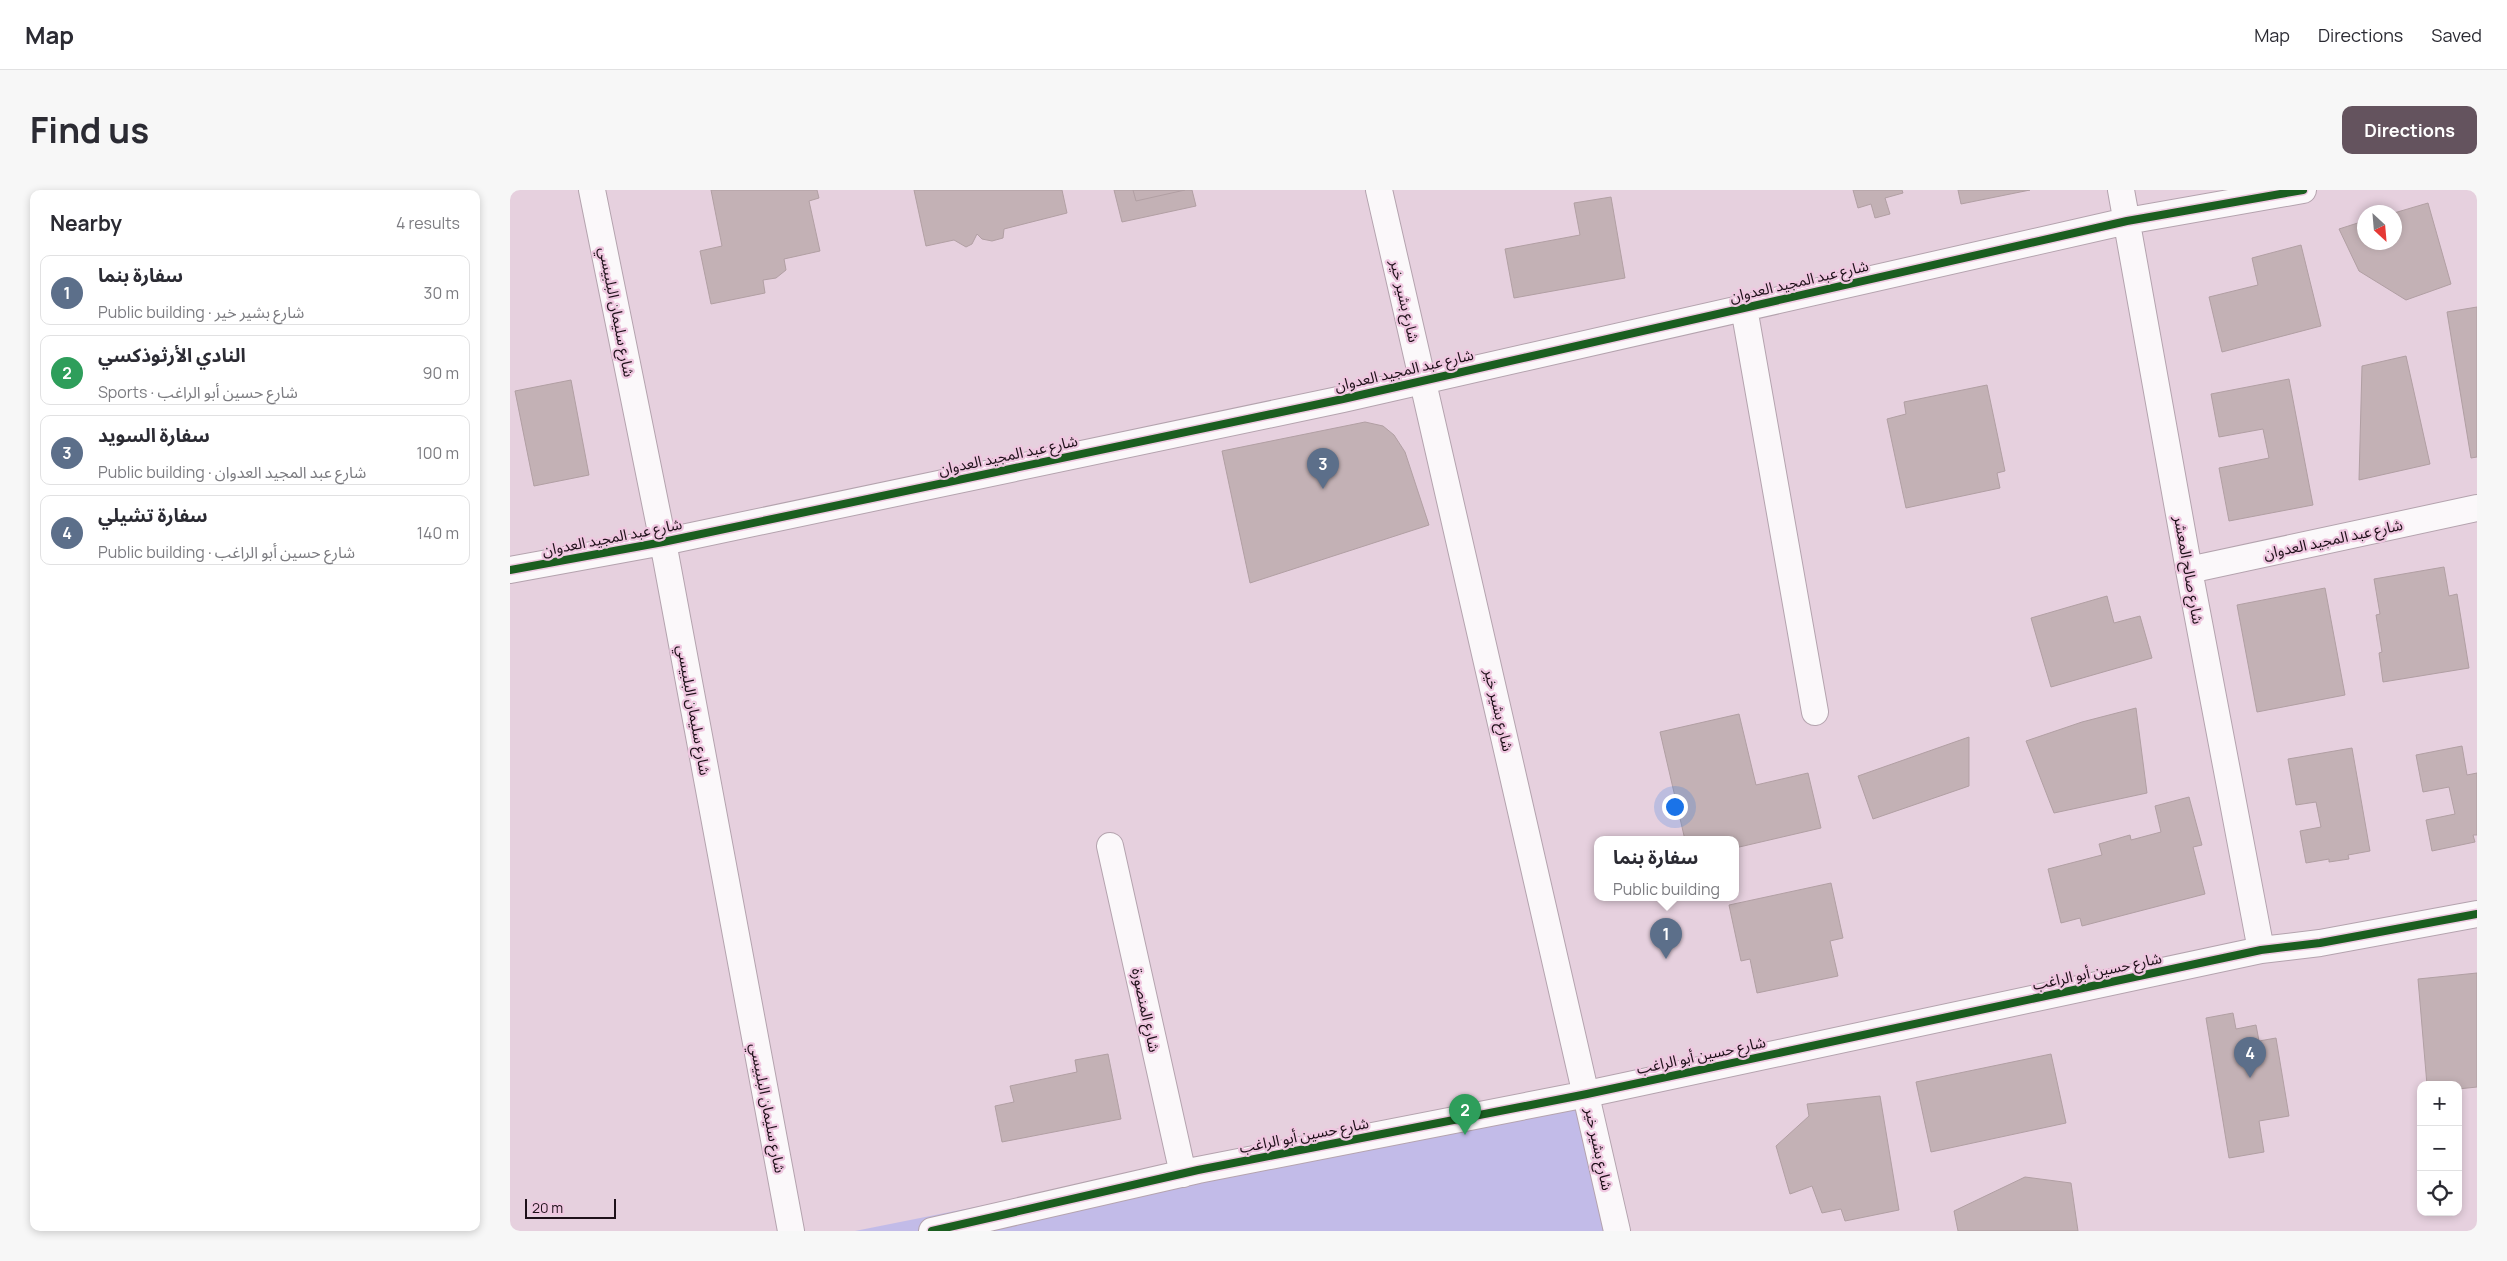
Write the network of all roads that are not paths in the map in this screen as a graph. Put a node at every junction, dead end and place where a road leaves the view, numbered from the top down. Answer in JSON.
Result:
{"nodes":[{"id":1,"x":592,"y":190,"type":"edge"},
{"id":2,"x":1379,"y":190,"type":"edge"},
{"id":3,"x":2121,"y":190,"type":"edge"},
{"id":4,"x":2303,"y":190,"type":"edge"},
{"id":5,"x":2127,"y":222,"type":"junction"},
{"id":6,"x":1744,"y":308,"type":"junction"},
{"id":7,"x":1423,"y":380,"type":"junction"},
{"id":8,"x":2477,"y":508,"type":"edge"},
{"id":9,"x":663,"y":542,"type":"junction"},
{"id":10,"x":510,"y":570,"type":"edge"},
{"id":11,"x":2189,"y":570,"type":"junction"},
{"id":12,"x":1815,"y":712,"type":"dead end"},
{"id":13,"x":1110,"y":846,"type":"dead end"},
{"id":14,"x":2477,"y":914,"type":"edge"},
{"id":15,"x":2261,"y":950,"type":"junction"},
{"id":16,"x":1587,"y":1094,"type":"junction"},
{"id":17,"x":1183,"y":1174,"type":"junction"},
{"id":18,"x":791,"y":1231,"type":"edge"},
{"id":19,"x":932,"y":1231,"type":"edge"},
{"id":20,"x":1617,"y":1231,"type":"edge"}],
"edges":[{"from":1,"to":9,"type":"street","name":"شارع سليمان البلبيسي"},
{"from":2,"to":7,"type":"street","name":"شارع بشير خير"},
{"from":3,"to":5,"type":"street","name":"شارع صالح المعشر"},
{"from":4,"to":5,"type":"street","name":"شارع عبد المجيد العدوان"},
{"from":5,"to":6,"type":"street","name":"شارع عبد المجيد العدوان"},
{"from":5,"to":11,"type":"street","name":"شارع صالح المعشر"},
{"from":6,"to":7,"type":"street","name":"شارع عبد المجيد العدوان"},
{"from":6,"to":12,"type":"street","name":"شارع عبد المجيد العدوان"},
{"from":7,"to":9,"type":"street","name":"شارع عبد المجيد العدوان"},
{"from":7,"to":16,"type":"street","name":"شارع بشير خير"},
{"from":8,"to":11,"type":"street","name":"شارع عبد المجيد العدوان"},
{"from":9,"to":10,"type":"street","name":"شارع عبد المجيد العدوان"},
{"from":9,"to":18,"type":"street","name":"شارع سليمان البلبيسي"},
{"from":11,"to":15,"type":"street","name":"شارع صالح المعشر"},
{"from":13,"to":17,"type":"street","name":"شارع المنصورة"},
{"from":14,"to":15,"type":"street","name":"شارع حسين أبو الراغب"},
{"from":15,"to":16,"type":"street","name":"شارع حسين أبو الراغب"},
{"from":16,"to":17,"type":"street","name":"شارع حسين أبو الراغب"},
{"from":16,"to":20,"type":"street","name":"شارع بشير خير"},
{"from":17,"to":19,"type":"street","name":"شارع حسين أبو الراغب"}]}
